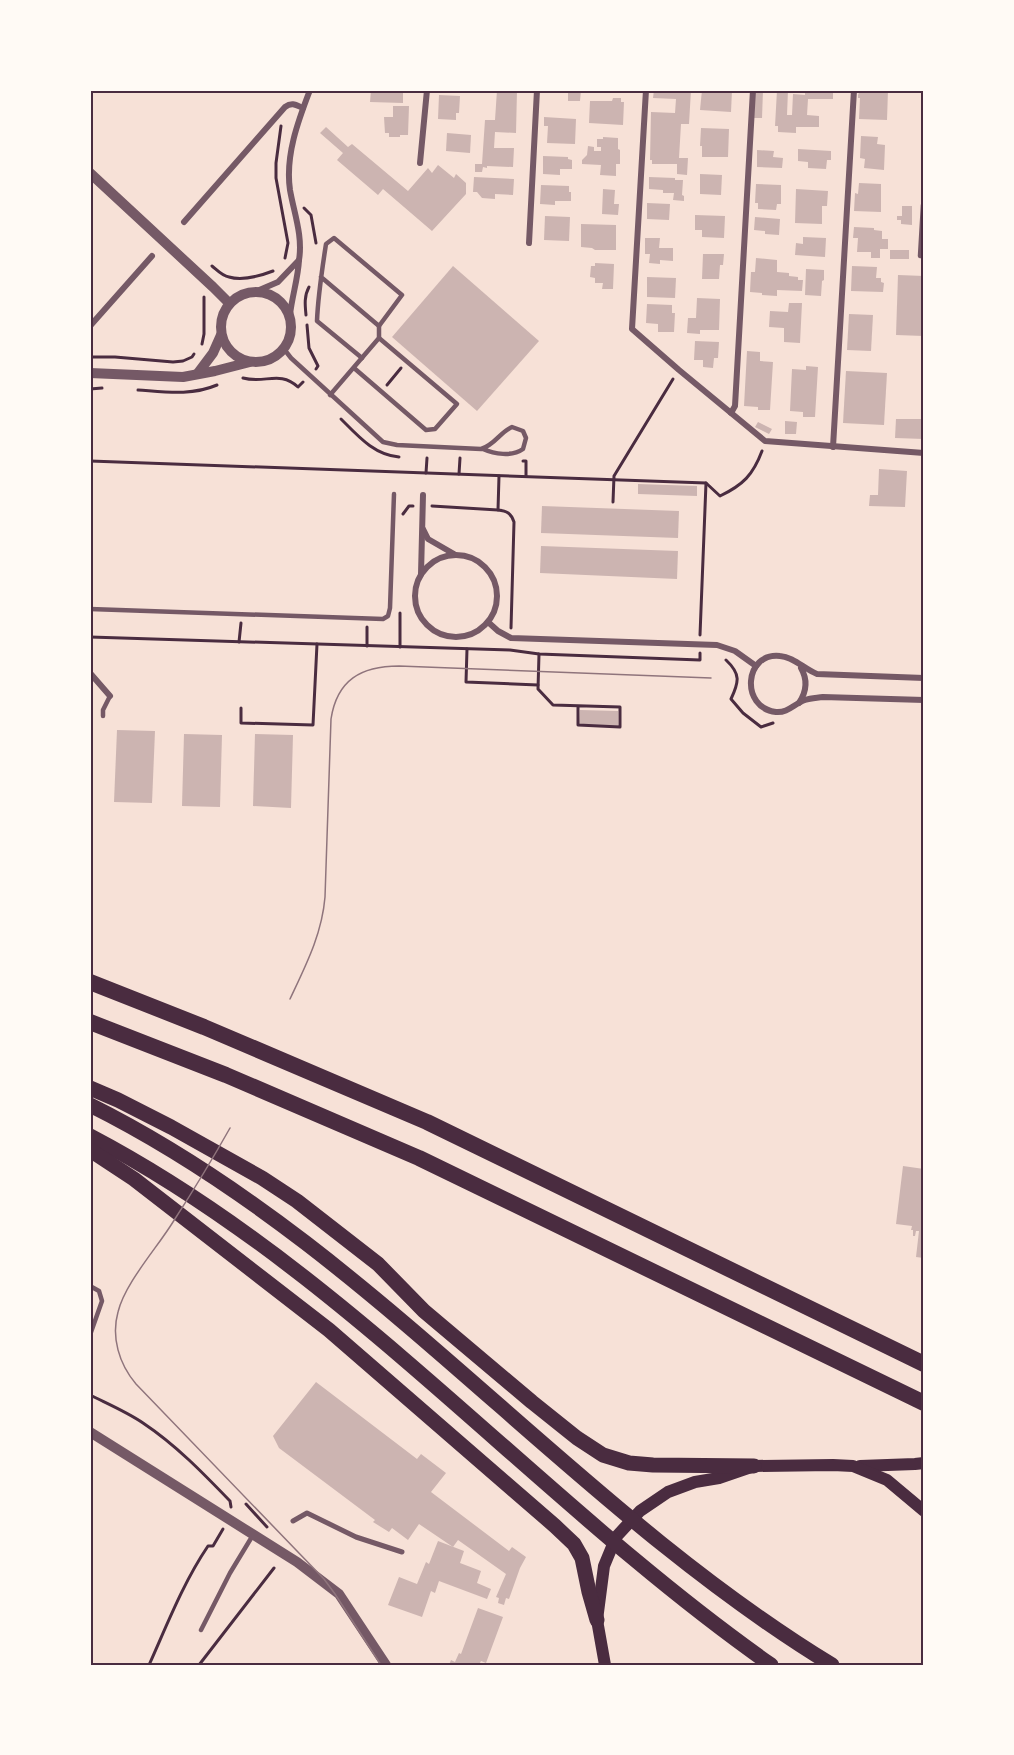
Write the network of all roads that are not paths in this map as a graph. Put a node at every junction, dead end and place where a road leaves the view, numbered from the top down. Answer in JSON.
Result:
{"nodes":[{"id":1,"x":310,"y":90,"type":"edge"},
{"id":2,"x":427,"y":90,"type":"edge"},
{"id":3,"x":537,"y":90,"type":"edge"},
{"id":4,"x":646,"y":90,"type":"edge"},
{"id":5,"x":753,"y":90,"type":"edge"},
{"id":6,"x":854,"y":90,"type":"edge"},
{"id":7,"x":303,"y":108,"type":"junction"},
{"id":8,"x":420,"y":163,"type":"dead end"},
{"id":9,"x":90,"y":173,"type":"edge"},
{"id":10,"x":924,"y":205,"type":"edge"},
{"id":11,"x":184,"y":222,"type":"dead end"},
{"id":12,"x":529,"y":243,"type":"dead end"},
{"id":13,"x":152,"y":256,"type":"dead end"},
{"id":14,"x":924,"y":256,"type":"edge"},
{"id":15,"x":299,"y":260,"type":"junction"},
{"id":16,"x":321,"y":277,"type":"junction"},
{"id":17,"x":257,"y":291,"type":"junction"},
{"id":18,"x":229,"y":303,"type":"junction"},
{"id":19,"x":290,"y":315,"type":"junction"},
{"id":20,"x":90,"y":326,"type":"edge"},
{"id":21,"x":379,"y":326,"type":"junction"},
{"id":22,"x":221,"y":335,"type":"junction"},
{"id":23,"x":379,"y":338,"type":"junction"},
{"id":24,"x":284,"y":349,"type":"junction"},
{"id":25,"x":362,"y":358,"type":"junction"},
{"id":26,"x":250,"y":362,"type":"junction"},
{"id":27,"x":354,"y":368,"type":"junction"},
{"id":28,"x":90,"y":373,"type":"edge"},
{"id":29,"x":198,"y":373,"type":"junction"},
{"id":30,"x":330,"y":394,"type":"junction"},
{"id":31,"x":730,"y":413,"type":"junction"},
{"id":32,"x":832,"y":447,"type":"junction"},
{"id":33,"x":481,"y":449,"type":"junction"},
{"id":34,"x":924,"y":453,"type":"edge"},
{"id":35,"x":394,"y":494,"type":"dead end"},
{"id":36,"x":423,"y":495,"type":"dead end"},
{"id":37,"x":422,"y":528,"type":"junction"},
{"id":38,"x":454,"y":554,"type":"junction"},
{"id":39,"x":421,"y":575,"type":"junction"},
{"id":40,"x":90,"y":609,"type":"edge"},
{"id":41,"x":488,"y":622,"type":"junction"},
{"id":42,"x":797,"y":663,"type":"junction"},
{"id":43,"x":756,"y":666,"type":"junction"},
{"id":44,"x":90,"y":673,"type":"edge"},
{"id":45,"x":924,"y":678,"type":"edge"},
{"id":46,"x":111,"y":696,"type":"joint"},
{"id":47,"x":924,"y":700,"type":"edge"},
{"id":48,"x":798,"y":703,"type":"junction"},
{"id":49,"x":103,"y":716,"type":"dead end"},
{"id":50,"x":90,"y":982,"type":"edge"},
{"id":51,"x":90,"y":1022,"type":"edge"},
{"id":52,"x":90,"y":1088,"type":"edge"},
{"id":53,"x":90,"y":1105,"type":"edge"},
{"id":54,"x":90,"y":1136,"type":"edge"},
{"id":55,"x":90,"y":1150,"type":"edge"},
{"id":56,"x":90,"y":1286,"type":"edge"},
{"id":57,"x":90,"y":1335,"type":"edge"},
{"id":58,"x":924,"y":1364,"type":"edge"},
{"id":59,"x":916,"y":1399,"type":"edge"},
{"id":60,"x":90,"y":1432,"type":"edge"},
{"id":61,"x":924,"y":1462,"type":"edge"},
{"id":62,"x":754,"y":1466,"type":"junction"},
{"id":63,"x":853,"y":1466,"type":"junction"},
{"id":64,"x":924,"y":1511,"type":"edge"},
{"id":65,"x":293,"y":1521,"type":"dead end"},
{"id":66,"x":253,"y":1535,"type":"junction"},
{"id":67,"x":402,"y":1552,"type":"dead end"},
{"id":68,"x":597,"y":1620,"type":"junction"},
{"id":69,"x":201,"y":1630,"type":"dead end"},
{"id":70,"x":386,"y":1665,"type":"edge"},
{"id":71,"x":605,"y":1665,"type":"edge"},
{"id":72,"x":771,"y":1665,"type":"edge"},
{"id":73,"x":832,"y":1665,"type":"edge"}],
"edges":[{"from":1,"to":7,"type":"street"},
{"from":2,"to":8,"type":"street"},
{"from":3,"to":12,"type":"street"},
{"from":4,"to":31,"type":"street"},
{"from":5,"to":31,"type":"street"},
{"from":6,"to":32,"type":"street"},
{"from":7,"to":11,"type":"street"},
{"from":7,"to":15,"type":"street"},
{"from":9,"to":18,"type":"street"},
{"from":10,"to":14,"type":"lane"},
{"from":13,"to":20,"type":"street"},
{"from":15,"to":17,"type":"street"},
{"from":15,"to":19,"type":"street"},
{"from":16,"to":21,"type":"lane"},
{"from":16,"to":21,"type":"lane"},
{"from":16,"to":25,"type":"lane"},
{"from":17,"to":18,"type":"street"},
{"from":17,"to":19,"type":"street"},
{"from":18,"to":22,"type":"street"},
{"from":19,"to":24,"type":"street"},
{"from":21,"to":23,"type":"lane"},
{"from":22,"to":26,"type":"street"},
{"from":22,"to":29,"type":"street"},
{"from":23,"to":25,"type":"lane"},
{"from":23,"to":27,"type":"lane"},
{"from":24,"to":26,"type":"street"},
{"from":24,"to":30,"type":"lane"},
{"from":25,"to":27,"type":"lane"},
{"from":26,"to":29,"type":"street"},
{"from":27,"to":30,"type":"lane"},
{"from":28,"to":29,"type":"street"},
{"from":30,"to":33,"type":"lane"},
{"from":31,"to":32,"type":"street"},
{"from":32,"to":34,"type":"street"},
{"from":33,"to":33,"type":"lane"},
{"from":35,"to":40,"type":"lane"},
{"from":36,"to":37,"type":"street"},
{"from":37,"to":38,"type":"street"},
{"from":37,"to":39,"type":"street"},
{"from":38,"to":39,"type":"street"},
{"from":38,"to":41,"type":"street"},
{"from":39,"to":41,"type":"street"},
{"from":41,"to":43,"type":"street"},
{"from":42,"to":43,"type":"street"},
{"from":42,"to":45,"type":"street"},
{"from":42,"to":48,"type":"street"},
{"from":43,"to":48,"type":"street"},
{"from":44,"to":46,"type":"street"},
{"from":46,"to":49,"type":"lane"},
{"from":47,"to":48,"type":"street"},
{"from":50,"to":58,"type":"highway"},
{"from":51,"to":59,"type":"highway"},
{"from":52,"to":62,"type":"highway"},
{"from":53,"to":73,"type":"highway"},
{"from":54,"to":72,"type":"highway"},
{"from":55,"to":68,"type":"highway"},
{"from":56,"to":57,"type":"lane"},
{"from":60,"to":66,"type":"street"},
{"from":61,"to":63,"type":"main road"},
{"from":62,"to":63,"type":"main road"},
{"from":62,"to":68,"type":"main road"},
{"from":63,"to":64,"type":"main road"},
{"from":65,"to":67,"type":"street"},
{"from":66,"to":69,"type":"lane"},
{"from":66,"to":70,"type":"street"},
{"from":68,"to":71,"type":"main road"}]}
